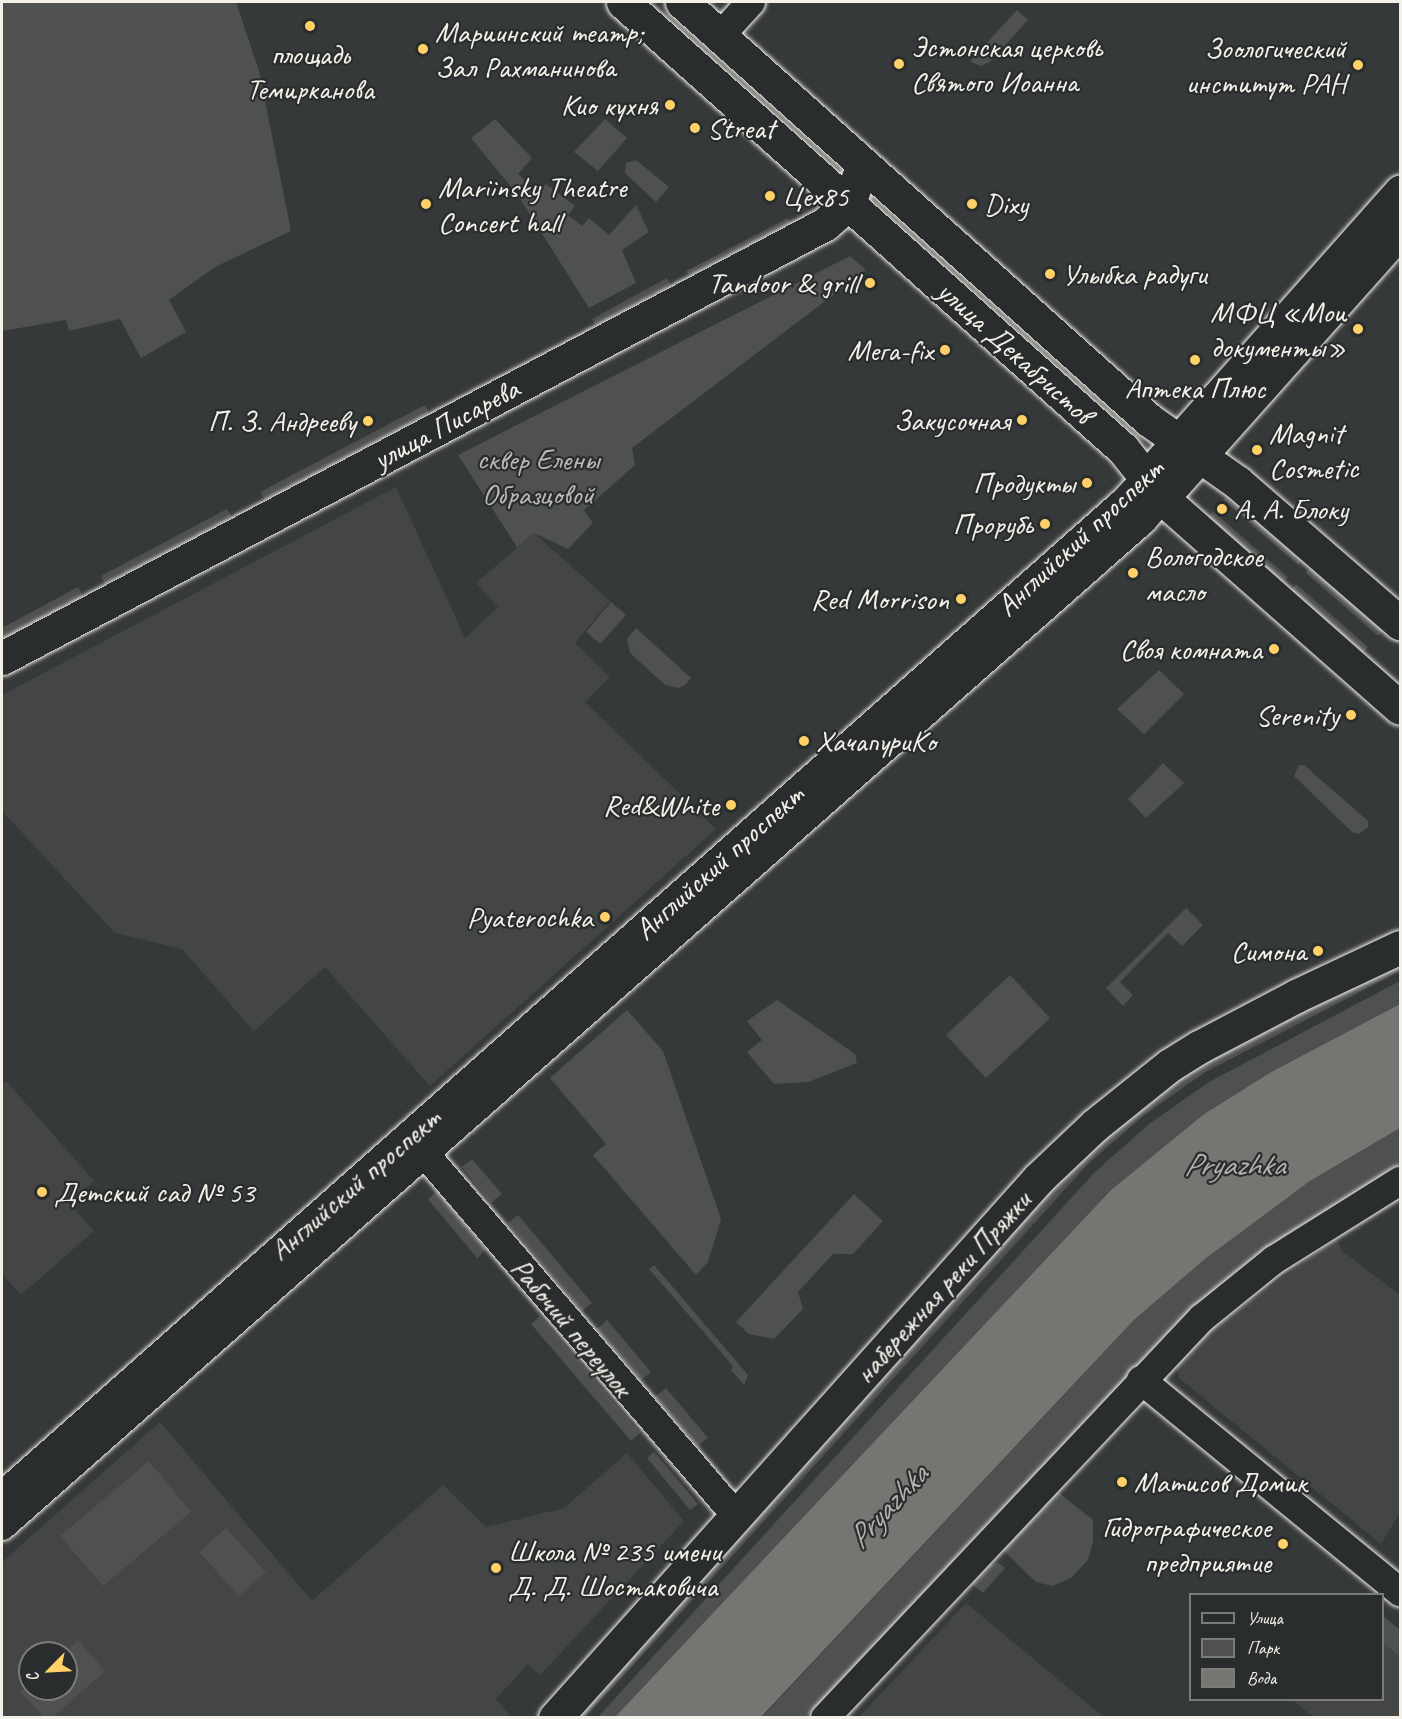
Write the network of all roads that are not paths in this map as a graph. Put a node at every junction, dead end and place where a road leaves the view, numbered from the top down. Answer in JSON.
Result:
{"nodes":[{"id":1,"x":623,"y":2,"type":"edge"},
{"id":2,"x":682,"y":2,"type":"edge"},
{"id":3,"x":751,"y":2,"type":"edge"},
{"id":4,"x":720,"y":36,"type":"junction"},
{"id":5,"x":864,"y":164,"type":"junction"},
{"id":6,"x":1401,"y":192,"type":"edge"},
{"id":7,"x":849,"y":203,"type":"junction"},
{"id":8,"x":1401,"y":231,"type":"edge"},
{"id":9,"x":1191,"y":447,"type":"junction"},
{"id":10,"x":1154,"y":488,"type":"junction"},
{"id":11,"x":1401,"y":623,"type":"edge"},
{"id":12,"x":2,"y":658,"type":"edge"},
{"id":13,"x":1401,"y":708,"type":"edge"},
{"id":14,"x":1401,"y":947,"type":"edge"},
{"id":15,"x":417,"y":1145,"type":"junction"},
{"id":16,"x":1401,"y":1181,"type":"edge"},
{"id":17,"x":1141,"y":1380,"type":"junction"},
{"id":18,"x":2,"y":1496,"type":"edge"},
{"id":19,"x":737,"y":1517,"type":"junction"},
{"id":20,"x":2,"y":1526,"type":"edge"},
{"id":21,"x":1401,"y":1592,"type":"edge"},
{"id":22,"x":555,"y":1718,"type":"edge"},
{"id":23,"x":825,"y":1718,"type":"edge"}],
"edges":[{"from":1,"to":7,"type":"main road","name":"улица Декабристов"},
{"from":2,"to":4,"type":"main road","name":"улица Декабристов"},
{"from":3,"to":4,"type":"street"},
{"from":4,"to":5,"type":"main road","name":"улица Декабристов"},
{"from":5,"to":7,"type":"main road","name":"улица Писарева"},
{"from":5,"to":9,"type":"main road","name":"улица Декабристов"},
{"from":6,"to":9,"type":"main road","name":"Английский проспект"},
{"from":7,"to":10,"type":"main road","name":"улица Декабристов"},
{"from":7,"to":12,"type":"main road","name":"улица Писарева"},
{"from":8,"to":9,"type":"main road","name":"Английский проспект"},
{"from":9,"to":10,"type":"main road","name":"Английский проспект"},
{"from":9,"to":11,"type":"main road","name":"улица Декабристов"},
{"from":10,"to":13,"type":"main road","name":"улица Декабристов"},
{"from":10,"to":15,"type":"street","name":"Английский проспект"},
{"from":14,"to":19,"type":"main road","name":"набережная реки Пряжки"},
{"from":15,"to":18,"type":"street","name":"Английский проспект"},
{"from":15,"to":19,"type":"street","name":"Рабочий переулок"},
{"from":15,"to":20,"type":"street","name":"Английский проспект"},
{"from":16,"to":17,"type":"street"},
{"from":17,"to":21,"type":"street"},
{"from":17,"to":23,"type":"street"},
{"from":19,"to":22,"type":"main road","name":"набережная реки Пряжки"}]}
